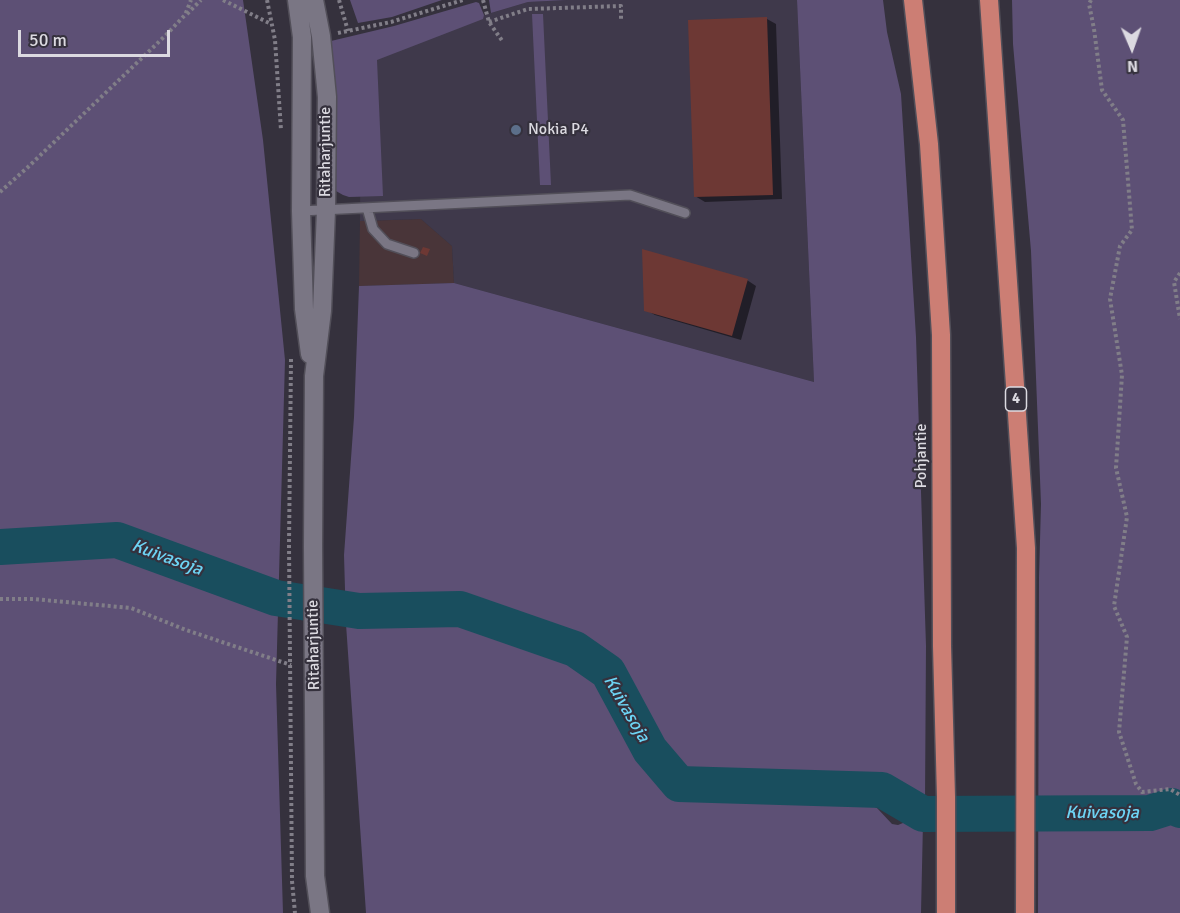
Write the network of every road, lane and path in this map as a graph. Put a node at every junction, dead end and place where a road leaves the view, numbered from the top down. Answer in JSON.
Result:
{"nodes":[{"id":1,"x":191,"y":0,"type":"edge"},
{"id":2,"x":201,"y":0,"type":"edge"},
{"id":3,"x":223,"y":0,"type":"edge"},
{"id":4,"x":297,"y":0,"type":"edge"},
{"id":5,"x":314,"y":0,"type":"edge"},
{"id":6,"x":339,"y":0,"type":"edge"},
{"id":7,"x":463,"y":0,"type":"edge"},
{"id":8,"x":483,"y":0,"type":"edge"},
{"id":9,"x":913,"y":0,"type":"edge"},
{"id":10,"x":989,"y":0,"type":"edge"},
{"id":11,"x":1091,"y":0,"type":"edge"},
{"id":12,"x":185,"y":15,"type":"junction"},
{"id":13,"x":621,"y":18,"type":"dead end"},
{"id":14,"x":489,"y":22,"type":"junction"},
{"id":15,"x":272,"y":24,"type":"dead end"},
{"id":16,"x":348,"y":32,"type":"junction"},
{"id":17,"x":321,"y":36,"type":"junction"},
{"id":18,"x":302,"y":38,"type":"junction"},
{"id":19,"x":275,"y":40,"type":"dead end"},
{"id":20,"x":503,"y":42,"type":"dead end"},
{"id":21,"x":0,"y":192,"type":"edge"},
{"id":22,"x":367,"y":208,"type":"junction"},
{"id":23,"x":326,"y":210,"type":"junction"},
{"id":24,"x":301,"y":211,"type":"junction"},
{"id":25,"x":685,"y":213,"type":"dead end"},
{"id":26,"x":414,"y":253,"type":"dead end"},
{"id":27,"x":1180,"y":273,"type":"edge"},
{"id":28,"x":1180,"y":319,"type":"edge"},
{"id":29,"x":314,"y":376,"type":"junction"},
{"id":30,"x":289,"y":545,"type":"dead end"},
{"id":31,"x":0,"y":599,"type":"edge"},
{"id":32,"x":291,"y":665,"type":"junction"},
{"id":33,"x":1180,"y":795,"type":"edge"},
{"id":34,"x":295,"y":913,"type":"edge"},
{"id":35,"x":320,"y":913,"type":"edge"},
{"id":36,"x":946,"y":913,"type":"edge"},
{"id":37,"x":1025,"y":913,"type":"edge"}],
"edges":[{"from":1,"to":12,"type":"path"},
{"from":2,"to":12,"type":"path"},
{"from":3,"to":15,"type":"path"},
{"from":4,"to":18,"type":"street","name":"Ritaharjuntie"},
{"from":5,"to":17,"type":"street","name":"Ritaharjuntie"},
{"from":6,"to":16,"type":"path"},
{"from":7,"to":16,"type":"path"},
{"from":8,"to":14,"type":"path"},
{"from":9,"to":36,"type":"highway","name":"Pohjantie"},
{"from":10,"to":37,"type":"highway","number":"4"},
{"from":11,"to":33,"type":"path"},
{"from":12,"to":21,"type":"path"},
{"from":13,"to":14,"type":"path"},
{"from":14,"to":20,"type":"path"},
{"from":16,"to":17,"type":"path"},
{"from":17,"to":23,"type":"street","name":"Ritaharjuntie"},
{"from":18,"to":19,"type":"path"},
{"from":18,"to":24,"type":"street","name":"Ritaharjuntie"},
{"from":22,"to":23,"type":"lane"},
{"from":22,"to":25,"type":"lane"},
{"from":22,"to":26,"type":"lane"},
{"from":23,"to":24,"type":"lane"},
{"from":23,"to":29,"type":"street","name":"Ritaharjuntie"},
{"from":24,"to":29,"type":"street","name":"Ritaharjuntie"},
{"from":27,"to":28,"type":"path"},
{"from":29,"to":35,"type":"street","name":"Ritaharjuntie"},
{"from":30,"to":32,"type":"path"},
{"from":31,"to":32,"type":"path"},
{"from":32,"to":34,"type":"path"}]}
